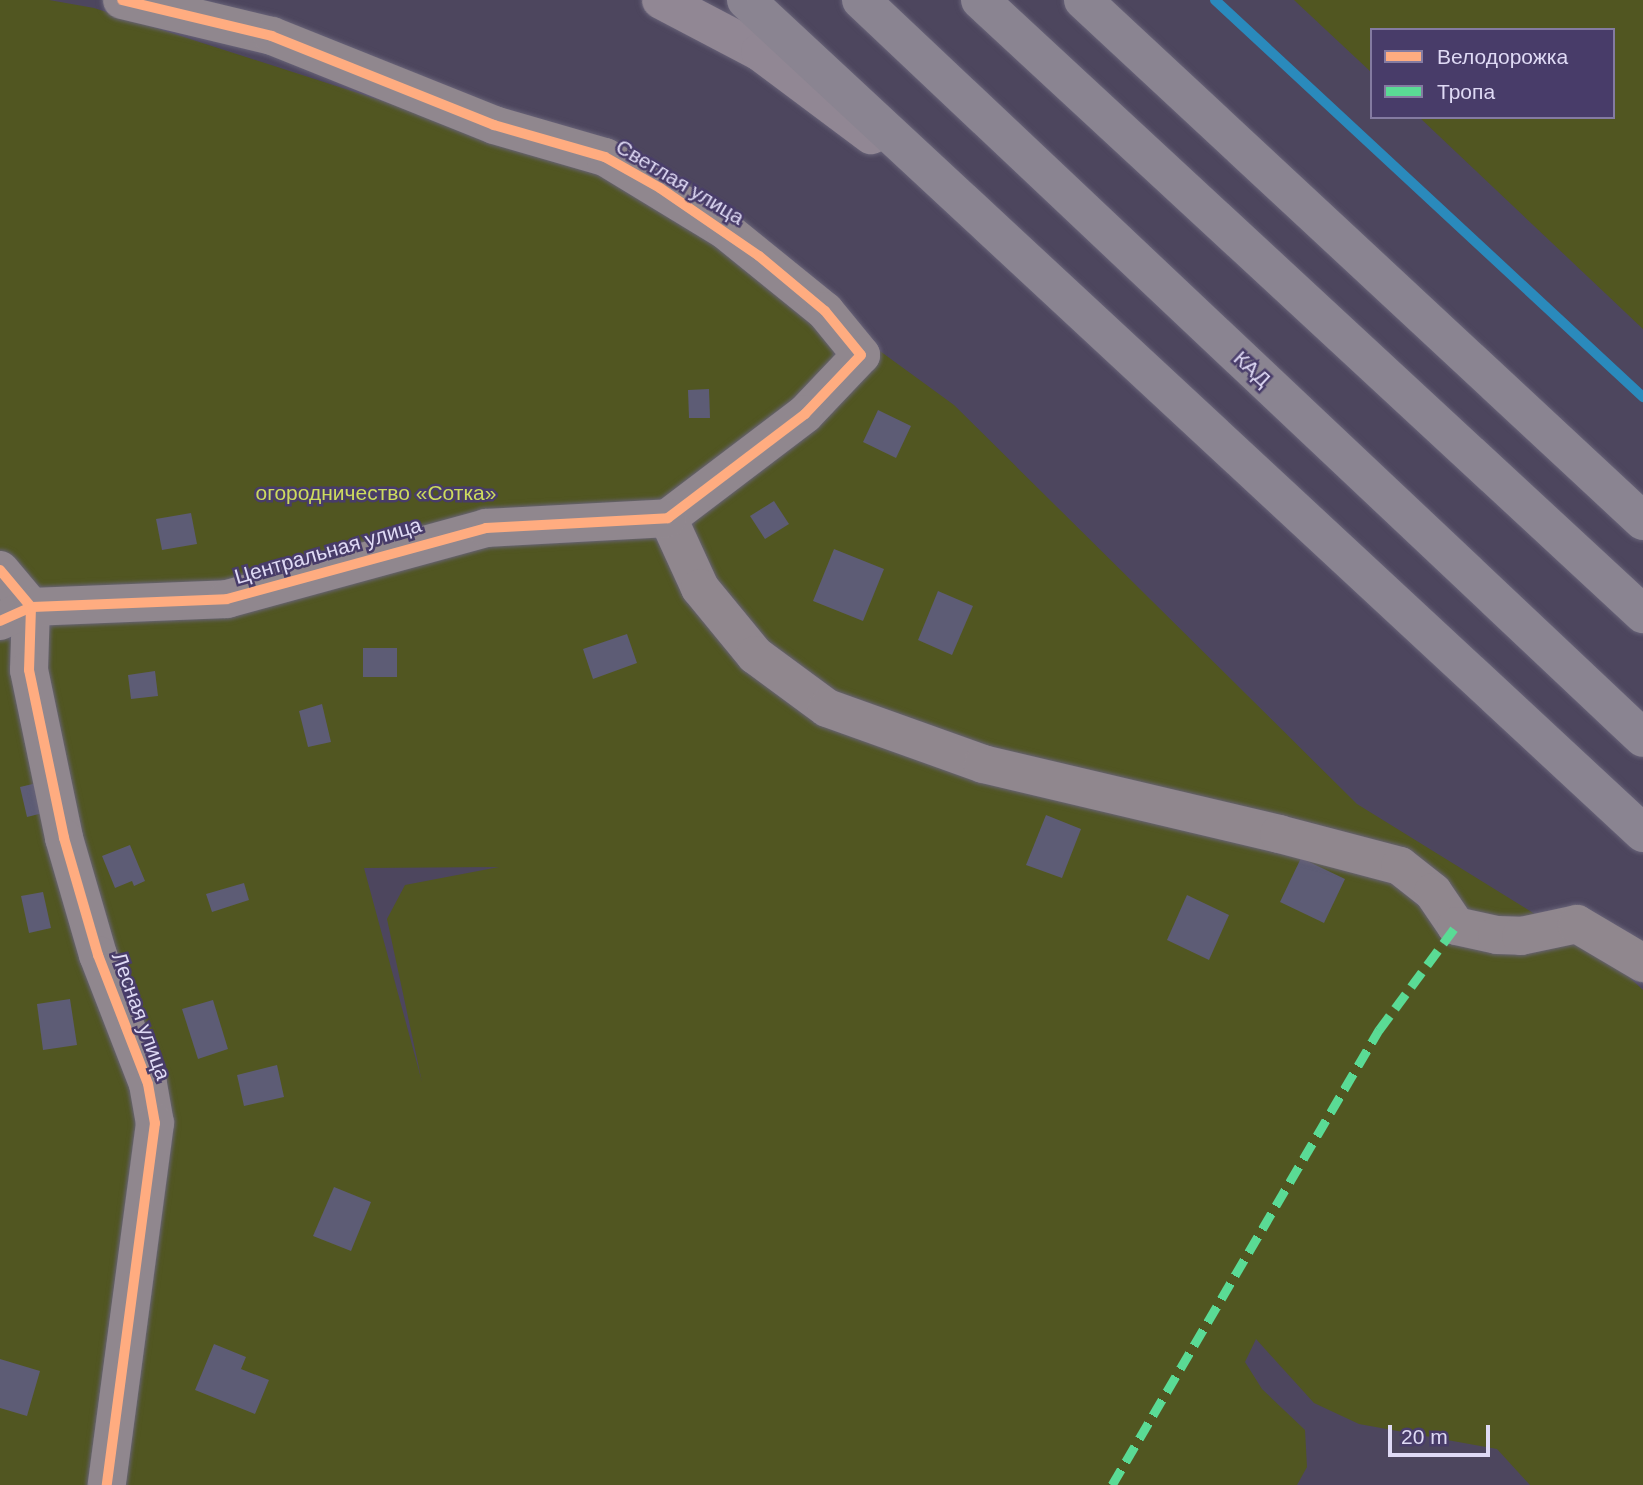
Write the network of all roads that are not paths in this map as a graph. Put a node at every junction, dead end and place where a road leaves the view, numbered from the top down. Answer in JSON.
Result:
{"nodes":[{"id":1,"x":122,"y":0,"type":"edge"},
{"id":2,"x":661,"y":0,"type":"edge"},
{"id":3,"x":746,"y":0,"type":"edge"},
{"id":4,"x":861,"y":0,"type":"edge"},
{"id":5,"x":980,"y":0,"type":"edge"},
{"id":6,"x":1083,"y":0,"type":"edge"},
{"id":7,"x":988,"y":225,"type":"junction"},
{"id":8,"x":668,"y":518,"type":"junction"},
{"id":9,"x":1643,"y":522,"type":"edge"},
{"id":10,"x":0,"y":569,"type":"edge"},
{"id":11,"x":16,"y":614,"type":"edge"},
{"id":12,"x":1643,"y":614,"type":"edge"},
{"id":13,"x":1643,"y":738,"type":"edge"},
{"id":14,"x":1643,"y":833,"type":"edge"},
{"id":15,"x":1643,"y":962,"type":"edge"},
{"id":16,"x":107,"y":1485,"type":"edge"}],
"edges":[{"from":1,"to":8,"type":"street","name":"Светлая улица"},
{"from":2,"to":7,"type":"main road"},
{"from":3,"to":7,"type":"highway"},
{"from":4,"to":13,"type":"highway","name":"КАД"},
{"from":5,"to":12,"type":"highway"},
{"from":6,"to":9,"type":"highway"},
{"from":7,"to":14,"type":"highway"},
{"from":8,"to":11,"type":"street","name":"Центральная улица"},
{"from":8,"to":15,"type":"street"},
{"from":10,"to":11,"type":"street"},
{"from":11,"to":16,"type":"street","name":"Лесная улица"}]}
